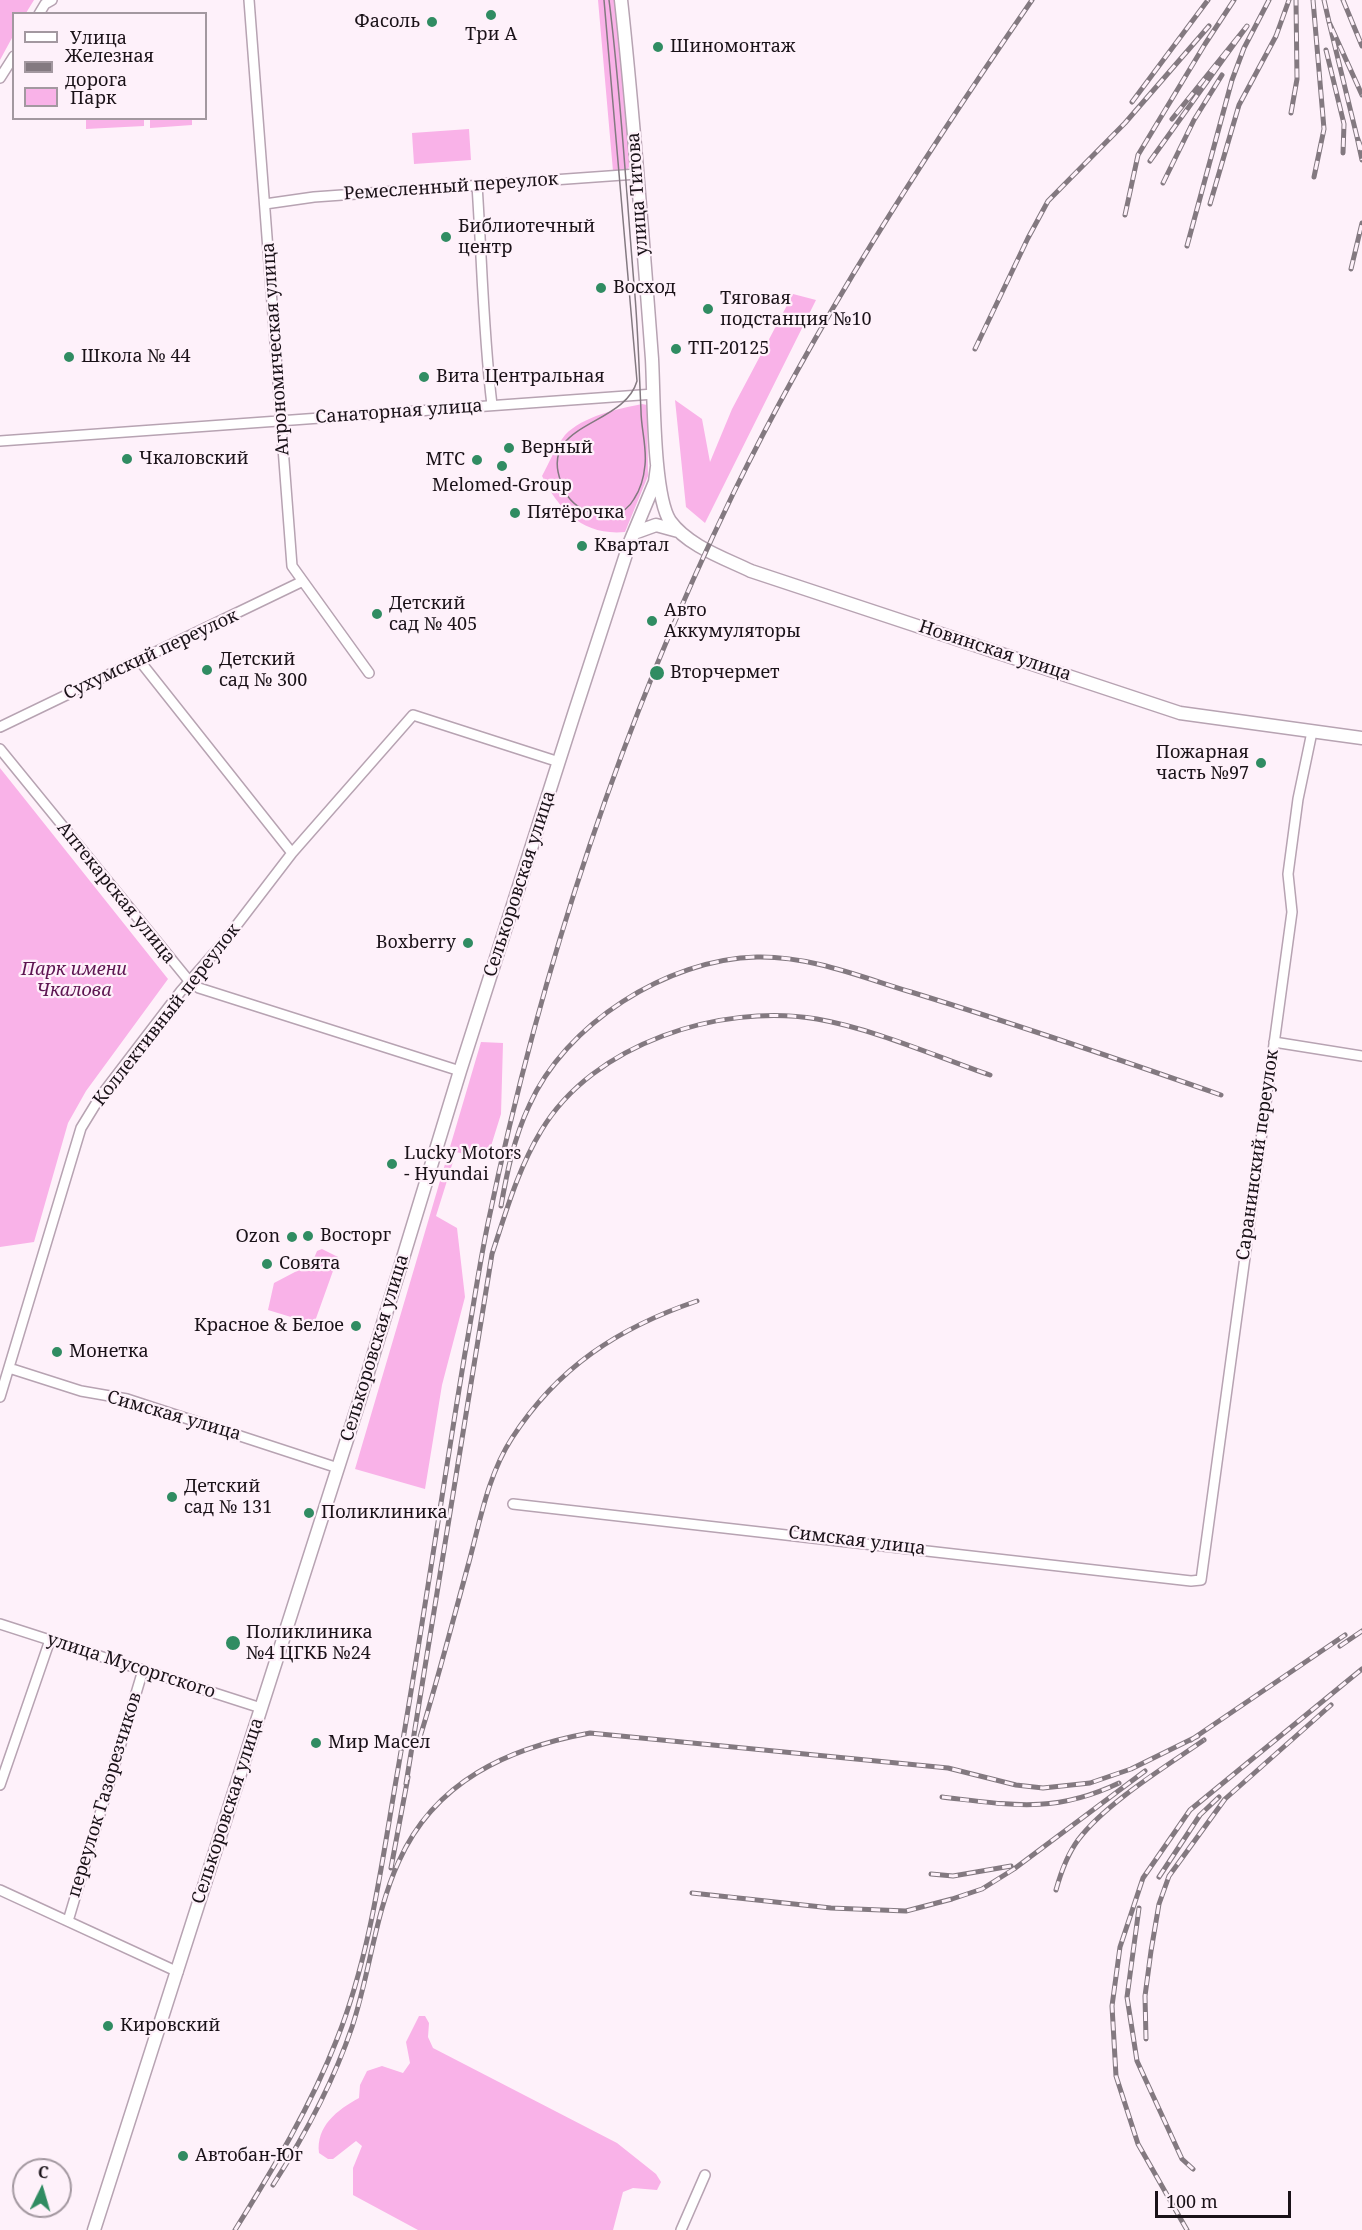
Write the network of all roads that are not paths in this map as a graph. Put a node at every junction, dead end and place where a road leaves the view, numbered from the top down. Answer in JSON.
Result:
{"nodes":[{"id":1,"x":52,"y":0,"type":"edge"},
{"id":2,"x":249,"y":0,"type":"edge"},
{"id":3,"x":621,"y":0,"type":"edge"},
{"id":4,"x":40,"y":12,"type":"edge"},
{"id":5,"x":12,"y":59,"type":"edge"},
{"id":6,"x":0,"y":78,"type":"edge"},
{"id":7,"x":637,"y":174,"type":"junction"},
{"id":8,"x":477,"y":185,"type":"junction"},
{"id":9,"x":265,"y":204,"type":"junction"},
{"id":10,"x":654,"y":394,"type":"junction"},
{"id":11,"x":492,"y":405,"type":"junction"},
{"id":12,"x":281,"y":420,"type":"junction"},
{"id":13,"x":0,"y":441,"type":"edge"},
{"id":14,"x":657,"y":467,"type":"junction"},
{"id":15,"x":662,"y":497,"type":"joint"},
{"id":16,"x":679,"y":531,"type":"junction"},
{"id":17,"x":634,"y":533,"type":"junction"},
{"id":18,"x":301,"y":582,"type":"junction"},
{"id":19,"x":139,"y":660,"type":"junction"},
{"id":20,"x":369,"y":673,"type":"dead end"},
{"id":21,"x":0,"y":727,"type":"edge"},
{"id":22,"x":1312,"y":732,"type":"junction"},
{"id":23,"x":1362,"y":738,"type":"edge"},
{"id":24,"x":0,"y":748,"type":"edge"},
{"id":25,"x":559,"y":762,"type":"junction"},
{"id":26,"x":292,"y":853,"type":"junction"},
{"id":27,"x":190,"y":982,"type":"junction"},
{"id":28,"x":1274,"y":1042,"type":"junction"},
{"id":29,"x":1362,"y":1056,"type":"edge"},
{"id":30,"x":460,"y":1071,"type":"junction"},
{"id":31,"x":9,"y":1368,"type":"junction"},
{"id":32,"x":0,"y":1397,"type":"edge"},
{"id":33,"x":338,"y":1468,"type":"junction"},
{"id":34,"x":513,"y":1504,"type":"dead end"},
{"id":35,"x":1201,"y":1580,"type":"joint"},
{"id":36,"x":0,"y":1624,"type":"edge"},
{"id":37,"x":50,"y":1640,"type":"junction"},
{"id":38,"x":142,"y":1670,"type":"junction"},
{"id":39,"x":261,"y":1708,"type":"junction"},
{"id":40,"x":0,"y":1785,"type":"edge"},
{"id":41,"x":0,"y":1890,"type":"edge"},
{"id":42,"x":68,"y":1921,"type":"junction"},
{"id":43,"x":178,"y":1972,"type":"junction"},
{"id":44,"x":705,"y":2175,"type":"dead end"},
{"id":45,"x":94,"y":2230,"type":"edge"},
{"id":46,"x":681,"y":2230,"type":"edge"}],
"edges":[{"from":1,"to":4,"type":"street"},
{"from":2,"to":9,"type":"street","name":"Агрономическая улица"},
{"from":3,"to":7,"type":"main road","name":"улица Титова"},
{"from":5,"to":6,"type":"street"},
{"from":7,"to":8,"type":"street","name":"Ремесленный переулок"},
{"from":7,"to":10,"type":"main road","name":"улица Титова"},
{"from":8,"to":9,"type":"street","name":"Ремесленный переулок"},
{"from":8,"to":11,"type":"street"},
{"from":9,"to":12,"type":"street","name":"Агрономическая улица"},
{"from":10,"to":11,"type":"street","name":"Санаторная улица"},
{"from":10,"to":14,"type":"main road","name":"улица Титова"},
{"from":11,"to":12,"type":"street","name":"Санаторная улица"},
{"from":12,"to":13,"type":"street","name":"Санаторная улица"},
{"from":12,"to":18,"type":"street","name":"Агрономическая улица"},
{"from":14,"to":15,"type":"main road","name":"улица Титова"},
{"from":14,"to":17,"type":"main road","name":"Селькоровская улица"},
{"from":15,"to":16,"type":"main road","name":"Новинская улица"},
{"from":16,"to":17,"type":"main road"},
{"from":16,"to":22,"type":"main road","name":"Новинская улица"},
{"from":17,"to":25,"type":"main road","name":"Селькоровская улица"},
{"from":18,"to":19,"type":"street","name":"Сухумский переулок"},
{"from":18,"to":20,"type":"street","name":"Агрономическая улица"},
{"from":19,"to":21,"type":"street","name":"Сухумский переулок"},
{"from":19,"to":26,"type":"street"},
{"from":22,"to":23,"type":"main road","name":"Новинская улица"},
{"from":22,"to":28,"type":"street","name":"Саранинский переулок"},
{"from":24,"to":27,"type":"street","name":"Аптекарская улица"},
{"from":25,"to":26,"type":"street","name":"Коллективный переулок"},
{"from":25,"to":30,"type":"main road","name":"Селькоровская улица"},
{"from":26,"to":27,"type":"street","name":"Коллективный переулок"},
{"from":27,"to":30,"type":"street","name":"Аптекарская улица"},
{"from":27,"to":31,"type":"street","name":"Коллективный переулок"},
{"from":28,"to":29,"type":"street"},
{"from":28,"to":35,"type":"street","name":"Саранинский переулок"},
{"from":30,"to":33,"type":"main road","name":"Селькоровская улица"},
{"from":31,"to":32,"type":"street","name":"Коллективный переулок"},
{"from":31,"to":33,"type":"street","name":"Симская улица"},
{"from":33,"to":39,"type":"main road","name":"Селькоровская улица"},
{"from":34,"to":35,"type":"street","name":"Симская улица"},
{"from":36,"to":37,"type":"street","name":"улица Мусоргского"},
{"from":37,"to":38,"type":"street","name":"улица Мусоргского"},
{"from":37,"to":40,"type":"street"},
{"from":38,"to":39,"type":"street","name":"улица Мусоргского"},
{"from":38,"to":42,"type":"street","name":"переулок Газорезчиков"},
{"from":39,"to":43,"type":"main road","name":"Селькоровская улица"},
{"from":41,"to":42,"type":"street"},
{"from":42,"to":43,"type":"street"},
{"from":43,"to":45,"type":"main road","name":"Селькоровская улица"},
{"from":44,"to":46,"type":"street"}]}
